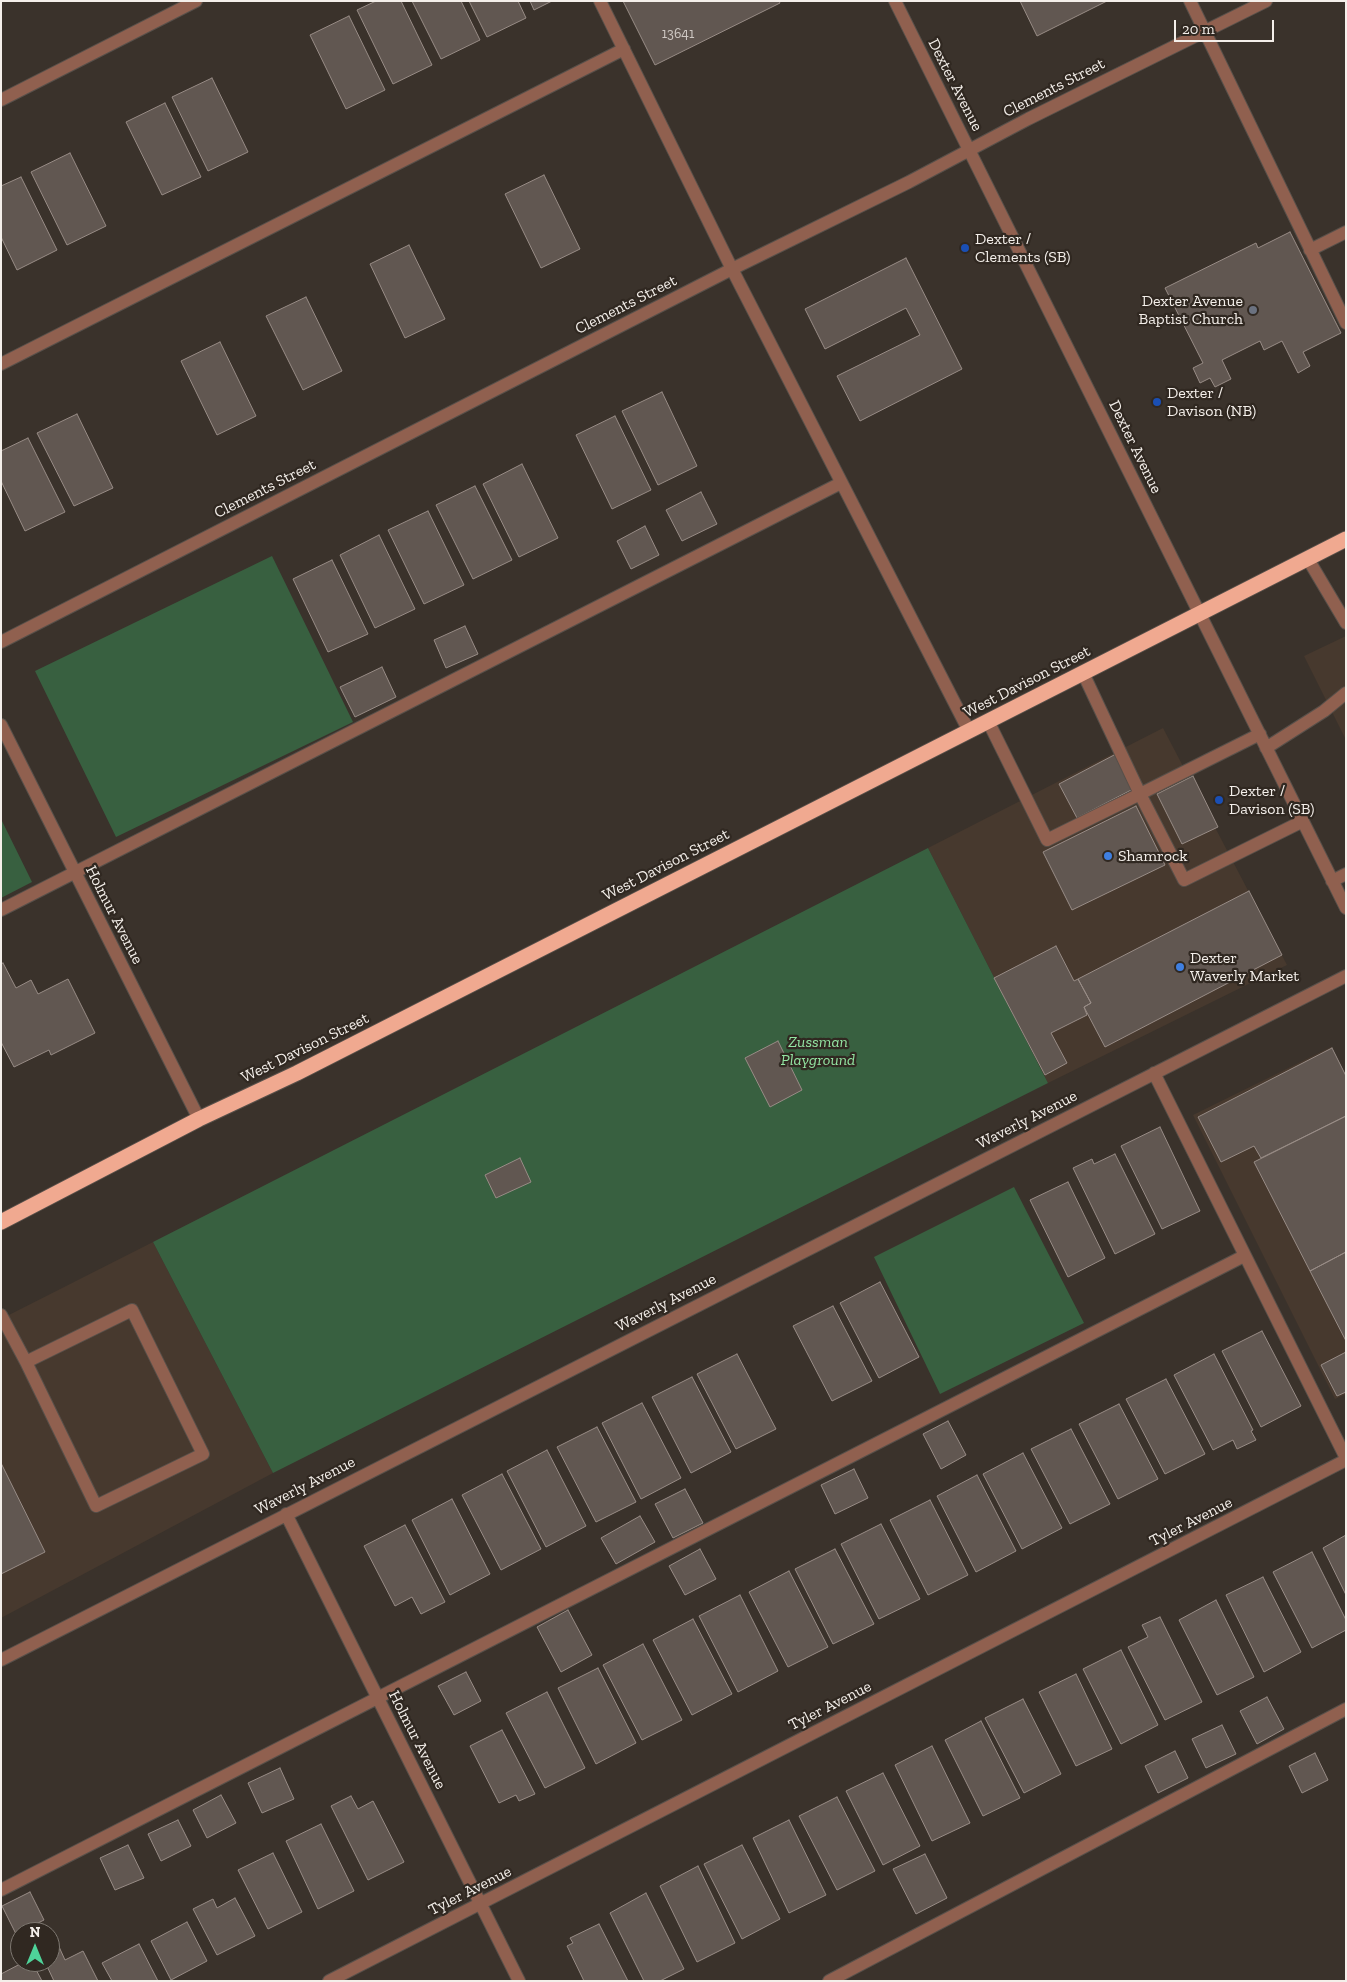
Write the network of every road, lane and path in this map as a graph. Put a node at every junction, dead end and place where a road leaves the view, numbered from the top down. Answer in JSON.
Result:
{"nodes":[{"id":1,"x":196,"y":1,"type":"edge"},
{"id":2,"x":600,"y":1,"type":"edge"},
{"id":3,"x":895,"y":1,"type":"edge"},
{"id":4,"x":1190,"y":1,"type":"edge"},
{"id":5,"x":1266,"y":1,"type":"edge"},
{"id":6,"x":1205,"y":32,"type":"junction"},
{"id":7,"x":624,"y":49,"type":"junction"},
{"id":8,"x":1,"y":100,"type":"edge"},
{"id":9,"x":970,"y":149,"type":"junction"},
{"id":10,"x":1346,"y":232,"type":"edge"},
{"id":11,"x":1310,"y":250,"type":"junction"},
{"id":12,"x":732,"y":269,"type":"junction"},
{"id":13,"x":1346,"y":323,"type":"edge"},
{"id":14,"x":1,"y":364,"type":"edge"},
{"id":15,"x":842,"y":482,"type":"junction"},
{"id":16,"x":1346,"y":539,"type":"edge"},
{"id":17,"x":1308,"y":559,"type":"junction"},
{"id":18,"x":1200,"y":614,"type":"junction"},
{"id":19,"x":1346,"y":623,"type":"edge"},
{"id":20,"x":1,"y":642,"type":"edge"},
{"id":21,"x":1083,"y":673,"type":"junction"},
{"id":22,"x":1346,"y":692,"type":"edge"},
{"id":23,"x":988,"y":721,"type":"junction"},
{"id":24,"x":1,"y":725,"type":"edge"},
{"id":25,"x":969,"y":731,"type":"junction"},
{"id":26,"x":1260,"y":734,"type":"junction"},
{"id":27,"x":1266,"y":748,"type":"junction"},
{"id":28,"x":1140,"y":794,"type":"junction"},
{"id":29,"x":1302,"y":821,"type":"junction"},
{"id":30,"x":74,"y":872,"type":"junction"},
{"id":31,"x":1346,"y":874,"type":"edge"},
{"id":32,"x":1332,"y":881,"type":"junction"},
{"id":33,"x":1346,"y":908,"type":"edge"},
{"id":34,"x":1,"y":910,"type":"edge"},
{"id":35,"x":1346,"y":976,"type":"edge"},
{"id":36,"x":1154,"y":1073,"type":"junction"},
{"id":37,"x":199,"y":1120,"type":"junction"},
{"id":38,"x":1,"y":1222,"type":"edge"},
{"id":39,"x":1244,"y":1256,"type":"junction"},
{"id":40,"x":1,"y":1315,"type":"edge"},
{"id":41,"x":26,"y":1362,"type":"junction"},
{"id":42,"x":1346,"y":1459,"type":"edge"},
{"id":43,"x":286,"y":1514,"type":"junction"},
{"id":44,"x":1,"y":1660,"type":"edge"},
{"id":45,"x":378,"y":1698,"type":"junction"},
{"id":46,"x":1346,"y":1709,"type":"edge"},
{"id":47,"x":1,"y":1890,"type":"edge"},
{"id":48,"x":480,"y":1904,"type":"junction"},
{"id":49,"x":329,"y":1981,"type":"edge"},
{"id":50,"x":518,"y":1981,"type":"edge"},
{"id":51,"x":829,"y":1981,"type":"edge"}],
"edges":[{"from":1,"to":8,"type":"street"},
{"from":2,"to":7,"type":"street"},
{"from":3,"to":9,"type":"street","name":"Dexter Avenue"},
{"from":4,"to":6,"type":"street"},
{"from":5,"to":6,"type":"street","name":"Clements Street"},
{"from":6,"to":9,"type":"street","name":"Clements Street"},
{"from":6,"to":11,"type":"street"},
{"from":7,"to":12,"type":"street"},
{"from":7,"to":14,"type":"street"},
{"from":9,"to":12,"type":"street","name":"Clements Street"},
{"from":9,"to":18,"type":"street","name":"Dexter Avenue"},
{"from":10,"to":11,"type":"street"},
{"from":11,"to":13,"type":"street"},
{"from":12,"to":15,"type":"street"},
{"from":12,"to":20,"type":"street","name":"Clements Street"},
{"from":15,"to":25,"type":"street"},
{"from":15,"to":30,"type":"street"},
{"from":16,"to":17,"type":"highway","name":"West Davison Street"},
{"from":17,"to":18,"type":"highway","name":"West Davison Street"},
{"from":17,"to":19,"type":"street"},
{"from":18,"to":21,"type":"highway","name":"West Davison Street"},
{"from":18,"to":26,"type":"street","name":"Dexter Avenue"},
{"from":21,"to":23,"type":"highway","name":"West Davison Street"},
{"from":21,"to":28,"type":"street"},
{"from":22,"to":27,"type":"street"},
{"from":23,"to":25,"type":"highway","name":"West Davison Street"},
{"from":23,"to":28,"type":"street"},
{"from":24,"to":30,"type":"street","name":"Holmur Avenue"},
{"from":25,"to":37,"type":"highway","name":"West Davison Street"},
{"from":26,"to":27,"type":"street","name":"Dexter Avenue"},
{"from":26,"to":28,"type":"street"},
{"from":27,"to":29,"type":"street","name":"Dexter Avenue"},
{"from":28,"to":29,"type":"street"},
{"from":29,"to":32,"type":"street","name":"Dexter Avenue"},
{"from":30,"to":34,"type":"street"},
{"from":30,"to":37,"type":"street","name":"Holmur Avenue"},
{"from":31,"to":32,"type":"street"},
{"from":32,"to":33,"type":"street","name":"Dexter Avenue"},
{"from":35,"to":36,"type":"street","name":"Waverly Avenue"},
{"from":36,"to":39,"type":"street"},
{"from":36,"to":43,"type":"street","name":"Waverly Avenue"},
{"from":37,"to":38,"type":"highway","name":"West Davison Street"},
{"from":39,"to":42,"type":"street"},
{"from":39,"to":45,"type":"street"},
{"from":40,"to":41,"type":"street"},
{"from":41,"to":41,"type":"street"},
{"from":42,"to":48,"type":"street","name":"Tyler Avenue"},
{"from":43,"to":44,"type":"street","name":"Waverly Avenue"},
{"from":43,"to":45,"type":"street","name":"Holmur Avenue"},
{"from":45,"to":47,"type":"street"},
{"from":45,"to":48,"type":"street","name":"Holmur Avenue"},
{"from":46,"to":51,"type":"street"},
{"from":48,"to":49,"type":"street","name":"Tyler Avenue"},
{"from":48,"to":50,"type":"street","name":"Holmur Avenue"}]}
